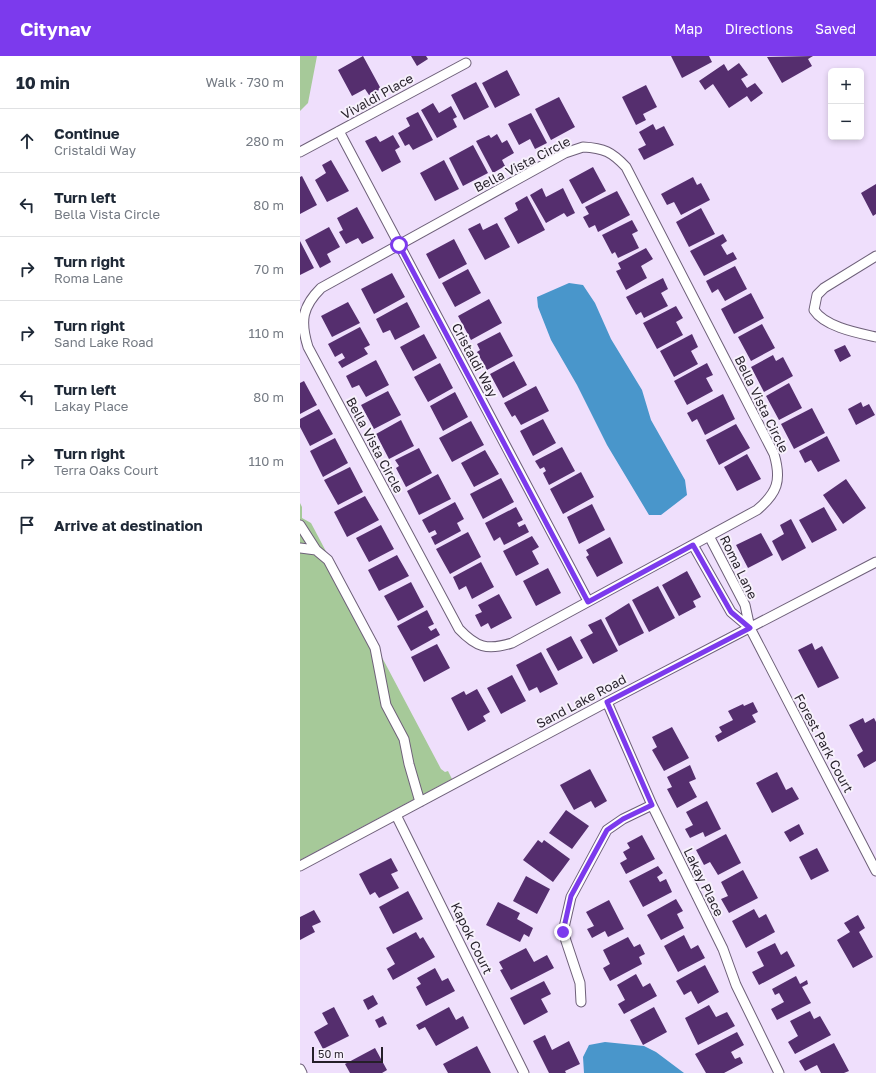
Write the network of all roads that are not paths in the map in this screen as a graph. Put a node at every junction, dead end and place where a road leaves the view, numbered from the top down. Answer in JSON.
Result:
{"nodes":[{"id":1,"x":466,"y":63,"type":"dead end"},
{"id":2,"x":339,"y":131,"type":"junction"},
{"id":3,"x":300,"y":152,"type":"edge"},
{"id":4,"x":399,"y":245,"type":"junction"},
{"id":5,"x":876,"y":256,"type":"edge"},
{"id":6,"x":876,"y":337,"type":"edge"},
{"id":7,"x":300,"y":526,"type":"edge"},
{"id":8,"x":709,"y":536,"type":"junction"},
{"id":9,"x":693,"y":545,"type":"junction"},
{"id":10,"x":300,"y":548,"type":"edge"},
{"id":11,"x":316,"y":550,"type":"junction"},
{"id":12,"x":876,"y":562,"type":"edge"},
{"id":13,"x":728,"y":573,"type":"junction"},
{"id":14,"x":713,"y":581,"type":"junction"},
{"id":15,"x":588,"y":602,"type":"junction"},
{"id":16,"x":750,"y":628,"type":"junction"},
{"id":17,"x":607,"y":702,"type":"junction"},
{"id":18,"x":420,"y":802,"type":"junction"},
{"id":19,"x":652,"y":805,"type":"junction"},
{"id":20,"x":396,"y":815,"type":"junction"},
{"id":21,"x":300,"y":866,"type":"edge"},
{"id":22,"x":876,"y":871,"type":"edge"},
{"id":23,"x":581,"y":1002,"type":"dead end"},
{"id":24,"x":300,"y":1069,"type":"edge"},
{"id":25,"x":302,"y":1073,"type":"edge"},
{"id":26,"x":524,"y":1073,"type":"edge"},
{"id":27,"x":779,"y":1073,"type":"edge"}],
"edges":[{"from":1,"to":2,"type":"street","name":"Vivaldi Place"},
{"from":2,"to":3,"type":"street","name":"Vivaldi Place"},
{"from":2,"to":4,"type":"street","name":"Cristaldi Way"},
{"from":4,"to":8,"type":"street","name":"Bella Vista Circle"},
{"from":4,"to":15,"type":"street","name":"Cristaldi Way"},
{"from":4,"to":15,"type":"street","name":"Bella Vista Circle"},
{"from":5,"to":6,"type":"street"},
{"from":7,"to":11,"type":"street"},
{"from":8,"to":9,"type":"street","name":"Bella Vista Circle"},
{"from":8,"to":13,"type":"street","name":"Roma Lane"},
{"from":9,"to":14,"type":"street","name":"Roma Lane"},
{"from":9,"to":15,"type":"street","name":"Bella Vista Circle"},
{"from":10,"to":11,"type":"street"},
{"from":11,"to":18,"type":"street"},
{"from":12,"to":16,"type":"street","name":"Sand Lake Road"},
{"from":13,"to":14,"type":"street"},
{"from":13,"to":16,"type":"street","name":"Roma Lane"},
{"from":14,"to":16,"type":"street","name":"Roma Lane"},
{"from":16,"to":17,"type":"street","name":"Sand Lake Road"},
{"from":16,"to":22,"type":"street","name":"Forest Park Court"},
{"from":17,"to":18,"type":"street","name":"Sand Lake Road"},
{"from":17,"to":19,"type":"street","name":"Lakay Place"},
{"from":18,"to":20,"type":"street","name":"Sand Lake Road"},
{"from":19,"to":23,"type":"street"},
{"from":19,"to":27,"type":"street","name":"Lakay Place"},
{"from":20,"to":21,"type":"street","name":"Sand Lake Road"},
{"from":20,"to":26,"type":"street","name":"Kapok Court"},
{"from":24,"to":25,"type":"street"}]}
